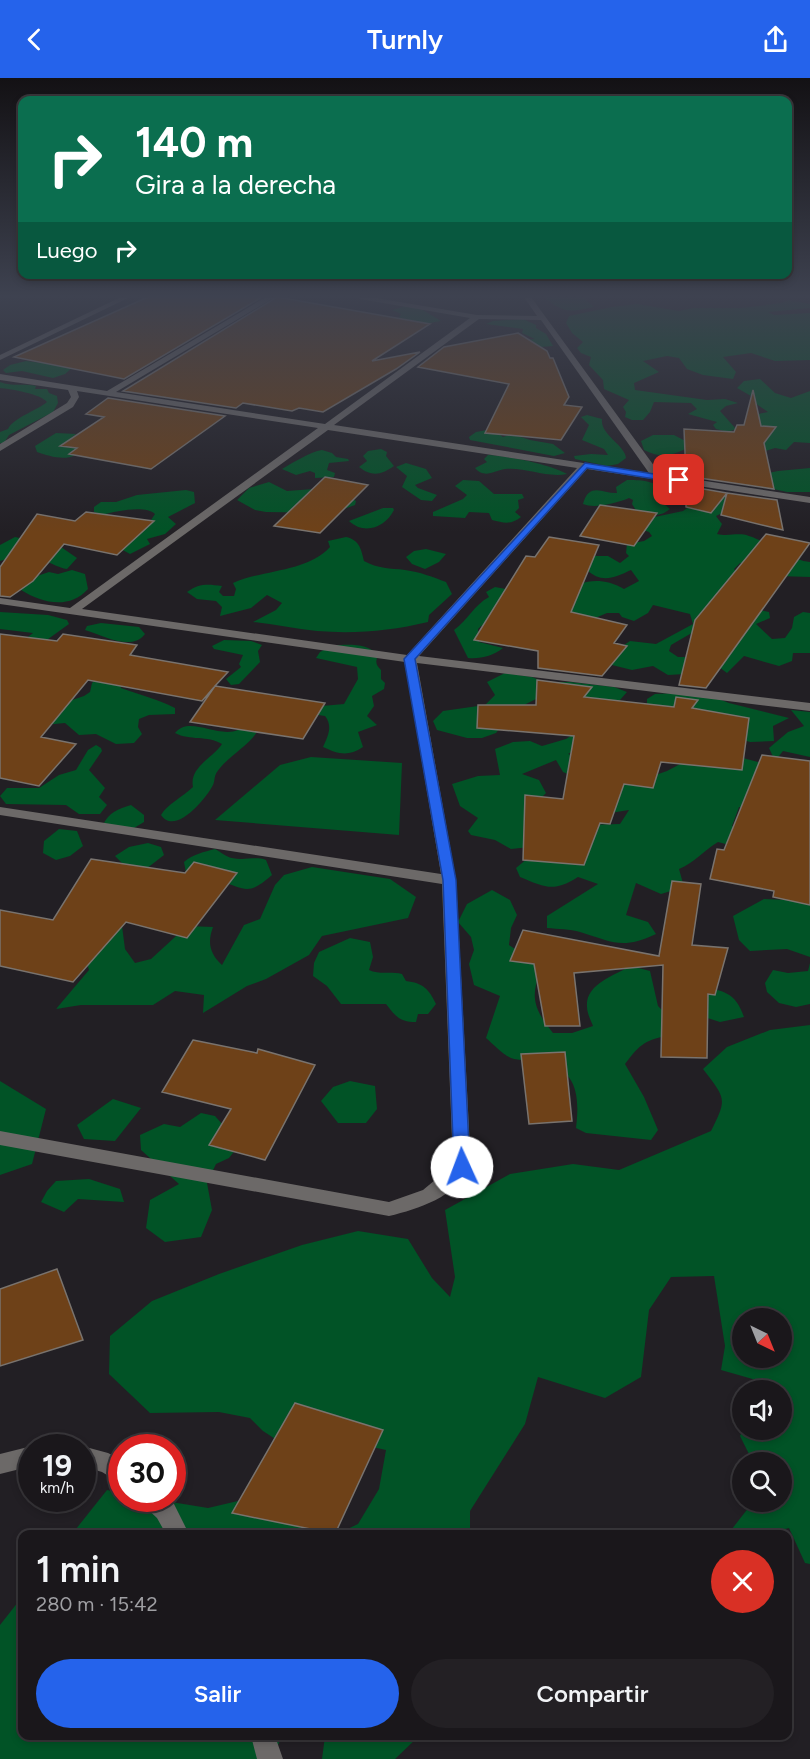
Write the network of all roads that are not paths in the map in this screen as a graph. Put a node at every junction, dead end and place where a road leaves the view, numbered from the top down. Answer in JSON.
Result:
{"nodes":[{"id":1,"x":139,"y":375,"type":"edge"},
{"id":2,"x":398,"y":375,"type":"edge"},
{"id":3,"x":584,"y":375,"type":"edge"},
{"id":4,"x":0,"y":377,"type":"edge"},
{"id":5,"x":72,"y":388,"type":"junction"},
{"id":6,"x":107,"y":394,"type":"junction"},
{"id":7,"x":328,"y":427,"type":"junction"},
{"id":8,"x":0,"y":448,"type":"edge"},
{"id":9,"x":585,"y":465,"type":"junction"},
{"id":10,"x":657,"y":477,"type":"junction"},
{"id":11,"x":810,"y":500,"type":"edge"},
{"id":12,"x":0,"y":601,"type":"edge"},
{"id":13,"x":74,"y":610,"type":"junction"},
{"id":14,"x":410,"y":659,"type":"junction"},
{"id":15,"x":810,"y":707,"type":"edge"},
{"id":16,"x":0,"y":811,"type":"edge"},
{"id":17,"x":449,"y":880,"type":"junction"},
{"id":18,"x":0,"y":1138,"type":"edge"},
{"id":19,"x":18,"y":1460,"type":"edge"},
{"id":20,"x":0,"y":1464,"type":"edge"},
{"id":21,"x":166,"y":1512,"type":"edge"},
{"id":22,"x":176,"y":1530,"type":"edge"},
{"id":23,"x":264,"y":1740,"type":"edge"},
{"id":24,"x":270,"y":1759,"type":"edge"}],
"edges":[{"from":1,"to":6,"type":"street"},
{"from":2,"to":7,"type":"street"},
{"from":3,"to":10,"type":"street"},
{"from":4,"to":5,"type":"street"},
{"from":5,"to":6,"type":"street"},
{"from":5,"to":8,"type":"street"},
{"from":6,"to":7,"type":"street"},
{"from":7,"to":9,"type":"street"},
{"from":7,"to":13,"type":"street"},
{"from":9,"to":10,"type":"street"},
{"from":9,"to":14,"type":"street"},
{"from":10,"to":11,"type":"street"},
{"from":12,"to":13,"type":"street"},
{"from":13,"to":14,"type":"street"},
{"from":14,"to":15,"type":"street"},
{"from":14,"to":17,"type":"street"},
{"from":16,"to":17,"type":"street"},
{"from":17,"to":18,"type":"street"},
{"from":19,"to":20,"type":"street"},
{"from":21,"to":22,"type":"street"},
{"from":23,"to":24,"type":"street"}]}
